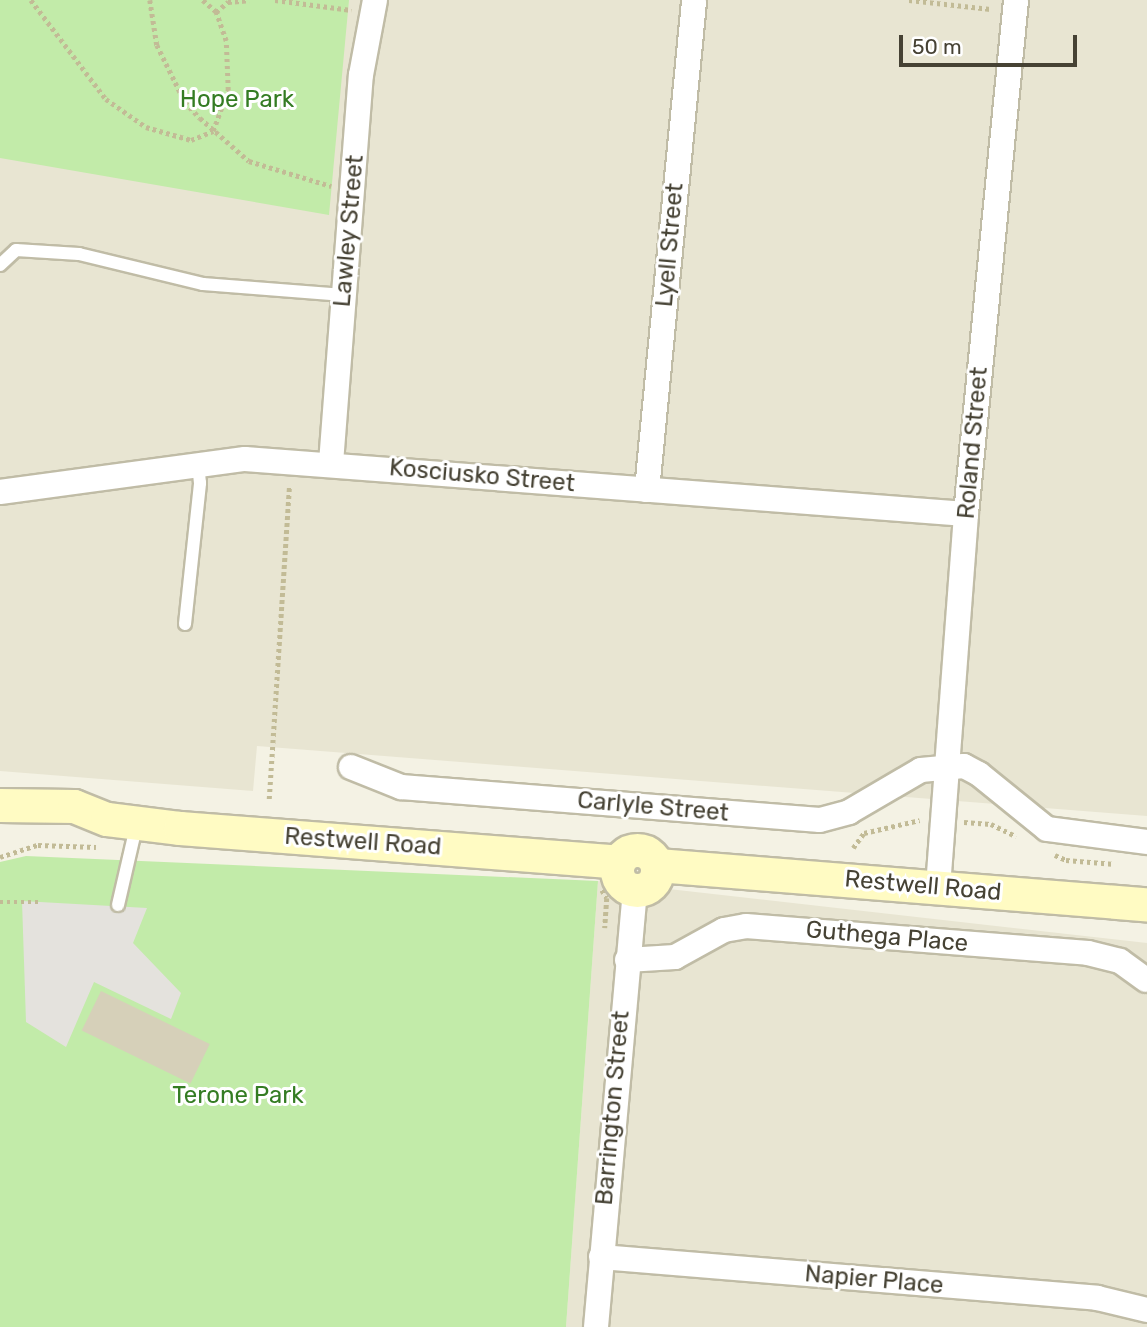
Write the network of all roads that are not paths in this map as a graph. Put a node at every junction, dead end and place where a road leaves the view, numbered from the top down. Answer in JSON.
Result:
{"nodes":[{"id":1,"x":694,"y":0,"type":"edge"},
{"id":2,"x":374,"y":6,"type":"edge"},
{"id":3,"x":1015,"y":6,"type":"edge"},
{"id":4,"x":0,"y":265,"type":"edge"},
{"id":5,"x":344,"y":295,"type":"junction"},
{"id":6,"x":198,"y":462,"type":"junction"},
{"id":7,"x":331,"y":463,"type":"junction"},
{"id":8,"x":647,"y":491,"type":"junction"},
{"id":9,"x":0,"y":492,"type":"edge"},
{"id":10,"x":965,"y":514,"type":"junction"},
{"id":11,"x":186,"y":624,"type":"dead end"},
{"id":12,"x":947,"y":766,"type":"junction"},
{"id":13,"x":351,"y":767,"type":"dead end"},
{"id":14,"x":0,"y":805,"type":"edge"},
{"id":15,"x":122,"y":821,"type":"junction"},
{"id":16,"x":0,"y":827,"type":"edge"},
{"id":17,"x":1147,"y":842,"type":"edge"},
{"id":18,"x":619,"y":862,"type":"junction"},
{"id":19,"x":657,"y":865,"type":"junction"},
{"id":20,"x":938,"y":887,"type":"junction"},
{"id":21,"x":635,"y":890,"type":"junction"},
{"id":22,"x":1147,"y":904,"type":"edge"},
{"id":23,"x":118,"y":905,"type":"dead end"},
{"id":24,"x":628,"y":960,"type":"junction"},
{"id":25,"x":1146,"y":980,"type":"edge"},
{"id":26,"x":601,"y":1256,"type":"junction"},
{"id":27,"x":1147,"y":1310,"type":"edge"},
{"id":28,"x":596,"y":1327,"type":"edge"}],
"edges":[{"from":1,"to":8,"type":"street","name":"Lyell Street"},
{"from":2,"to":5,"type":"street","name":"Lawley Street"},
{"from":3,"to":10,"type":"street","name":"Roland Street"},
{"from":4,"to":5,"type":"lane"},
{"from":5,"to":7,"type":"street","name":"Lawley Street"},
{"from":6,"to":7,"type":"street","name":"Kosciusko Street"},
{"from":6,"to":9,"type":"street","name":"Kosciusko Street"},
{"from":6,"to":11,"type":"lane"},
{"from":7,"to":8,"type":"street","name":"Kosciusko Street"},
{"from":8,"to":10,"type":"street","name":"Kosciusko Street"},
{"from":10,"to":12,"type":"street","name":"Roland Street"},
{"from":12,"to":13,"type":"street","name":"Carlyle Street"},
{"from":12,"to":17,"type":"street"},
{"from":12,"to":20,"type":"street","name":"Roland Street"},
{"from":14,"to":15,"type":"main road","name":"Restwell Road"},
{"from":15,"to":16,"type":"main road","name":"Restwell Road"},
{"from":15,"to":18,"type":"main road","name":"Restwell Road"},
{"from":15,"to":23,"type":"lane"},
{"from":18,"to":19,"type":"main road"},
{"from":18,"to":21,"type":"main road"},
{"from":19,"to":20,"type":"main road","name":"Restwell Road"},
{"from":19,"to":21,"type":"main road"},
{"from":20,"to":22,"type":"main road","name":"Restwell Road"},
{"from":21,"to":24,"type":"street","name":"Barrington Street"},
{"from":24,"to":25,"type":"street","name":"Guthega Place"},
{"from":24,"to":26,"type":"street","name":"Barrington Street"},
{"from":26,"to":27,"type":"street","name":"Napier Place"},
{"from":26,"to":28,"type":"street","name":"Barrington Street"}]}
